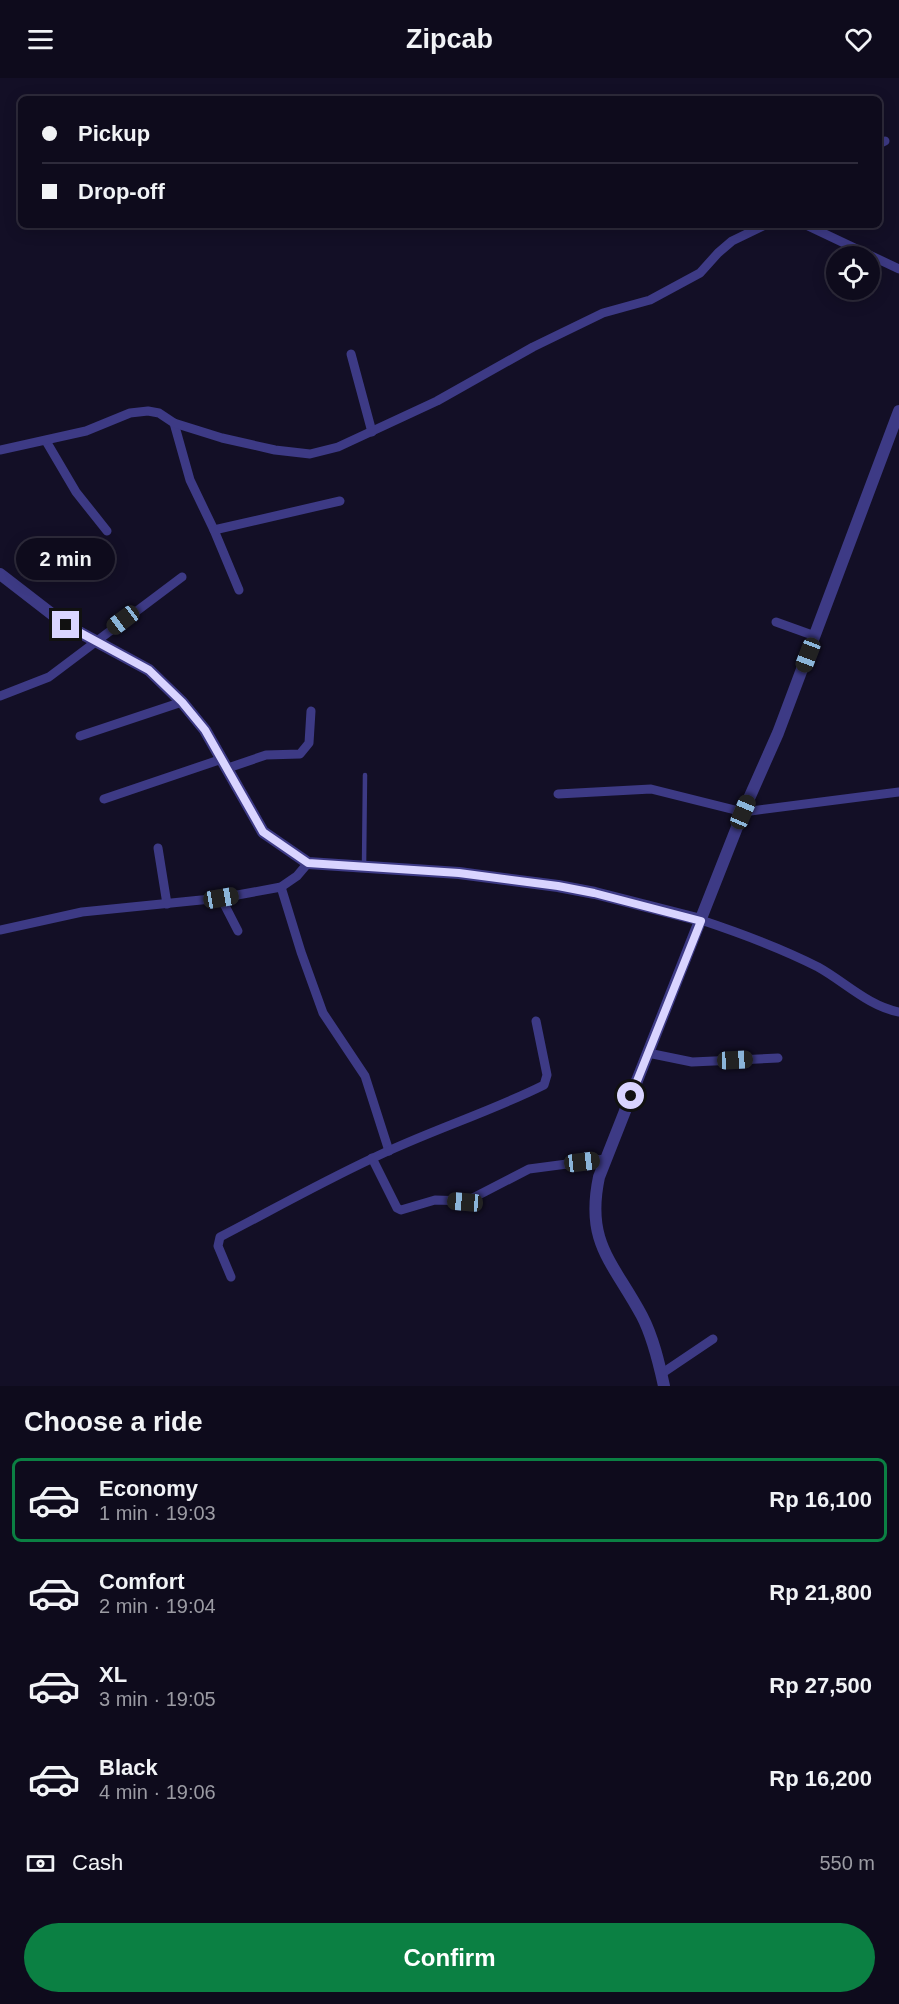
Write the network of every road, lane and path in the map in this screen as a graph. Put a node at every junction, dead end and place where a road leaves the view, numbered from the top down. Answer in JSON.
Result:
{"nodes":[{"id":1,"x":759,"y":228,"type":"edge"},
{"id":2,"x":812,"y":228,"type":"edge"},
{"id":3,"x":899,"y":269,"type":"edge"},
{"id":4,"x":351,"y":354,"type":"dead end"},
{"id":5,"x":899,"y":411,"type":"edge"},
{"id":6,"x":174,"y":423,"type":"junction"},
{"id":7,"x":372,"y":432,"type":"junction"},
{"id":8,"x":45,"y":441,"type":"junction"},
{"id":9,"x":0,"y":450,"type":"edge"},
{"id":10,"x":340,"y":501,"type":"dead end"},
{"id":11,"x":214,"y":530,"type":"junction"},
{"id":12,"x":106,"y":531,"type":"dead end"},
{"id":13,"x":0,"y":574,"type":"edge"},
{"id":14,"x":182,"y":576,"type":"dead end"},
{"id":15,"x":239,"y":590,"type":"dead end"},
{"id":16,"x":776,"y":622,"type":"dead end"},
{"id":17,"x":815,"y":636,"type":"junction"},
{"id":18,"x":94,"y":642,"type":"junction"},
{"id":19,"x":0,"y":696,"type":"edge"},
{"id":20,"x":182,"y":702,"type":"junction"},
{"id":21,"x":311,"y":711,"type":"dead end"},
{"id":22,"x":80,"y":736,"type":"dead end"},
{"id":23,"x":225,"y":763,"type":"junction"},
{"id":24,"x":365,"y":776,"type":"dead end"},
{"id":25,"x":899,"y":792,"type":"edge"},
{"id":26,"x":558,"y":794,"type":"dead end"},
{"id":27,"x":104,"y":799,"type":"dead end"},
{"id":28,"x":743,"y":812,"type":"junction"},
{"id":29,"x":158,"y":848,"type":"dead end"},
{"id":30,"x":308,"y":863,"type":"junction"},
{"id":31,"x":364,"y":869,"type":"junction"},
{"id":32,"x":281,"y":887,"type":"junction"},
{"id":33,"x":221,"y":898,"type":"junction"},
{"id":34,"x":167,"y":904,"type":"junction"},
{"id":35,"x":701,"y":921,"type":"junction"},
{"id":36,"x":0,"y":930,"type":"edge"},
{"id":37,"x":238,"y":931,"type":"dead end"},
{"id":38,"x":899,"y":1012,"type":"edge"},
{"id":39,"x":536,"y":1021,"type":"dead end"},
{"id":40,"x":648,"y":1053,"type":"junction"},
{"id":41,"x":778,"y":1058,"type":"dead end"},
{"id":42,"x":389,"y":1151,"type":"junction"},
{"id":43,"x":372,"y":1158,"type":"junction"},
{"id":44,"x":605,"y":1160,"type":"junction"},
{"id":45,"x":231,"y":1277,"type":"dead end"},
{"id":46,"x":713,"y":1339,"type":"dead end"},
{"id":47,"x":663,"y":1380,"type":"edge"}],
"edges":[{"from":1,"to":7,"type":"street"},
{"from":2,"to":3,"type":"street"},
{"from":4,"to":7,"type":"street"},
{"from":5,"to":17,"type":"street"},
{"from":6,"to":7,"type":"street"},
{"from":6,"to":8,"type":"street"},
{"from":6,"to":11,"type":"street"},
{"from":8,"to":9,"type":"street"},
{"from":8,"to":12,"type":"street"},
{"from":10,"to":11,"type":"street"},
{"from":11,"to":15,"type":"street"},
{"from":13,"to":18,"type":"street"},
{"from":14,"to":18,"type":"street"},
{"from":16,"to":17,"type":"street"},
{"from":17,"to":28,"type":"street"},
{"from":18,"to":19,"type":"street"},
{"from":18,"to":20,"type":"street"},
{"from":20,"to":22,"type":"street"},
{"from":20,"to":23,"type":"street"},
{"from":21,"to":23,"type":"street"},
{"from":23,"to":27,"type":"street"},
{"from":23,"to":30,"type":"street"},
{"from":24,"to":31,"type":"lane"},
{"from":25,"to":28,"type":"street"},
{"from":26,"to":28,"type":"street"},
{"from":28,"to":35,"type":"street"},
{"from":29,"to":34,"type":"street"},
{"from":30,"to":31,"type":"street"},
{"from":30,"to":32,"type":"street"},
{"from":31,"to":35,"type":"street"},
{"from":32,"to":33,"type":"street"},
{"from":32,"to":42,"type":"street"},
{"from":33,"to":34,"type":"street"},
{"from":33,"to":37,"type":"street"},
{"from":34,"to":36,"type":"street"},
{"from":35,"to":38,"type":"street"},
{"from":35,"to":40,"type":"street"},
{"from":39,"to":42,"type":"street"},
{"from":40,"to":41,"type":"street"},
{"from":40,"to":44,"type":"street"},
{"from":42,"to":43,"type":"street"},
{"from":43,"to":44,"type":"street"},
{"from":43,"to":45,"type":"street"},
{"from":44,"to":47,"type":"street"},
{"from":46,"to":47,"type":"street"}]}
